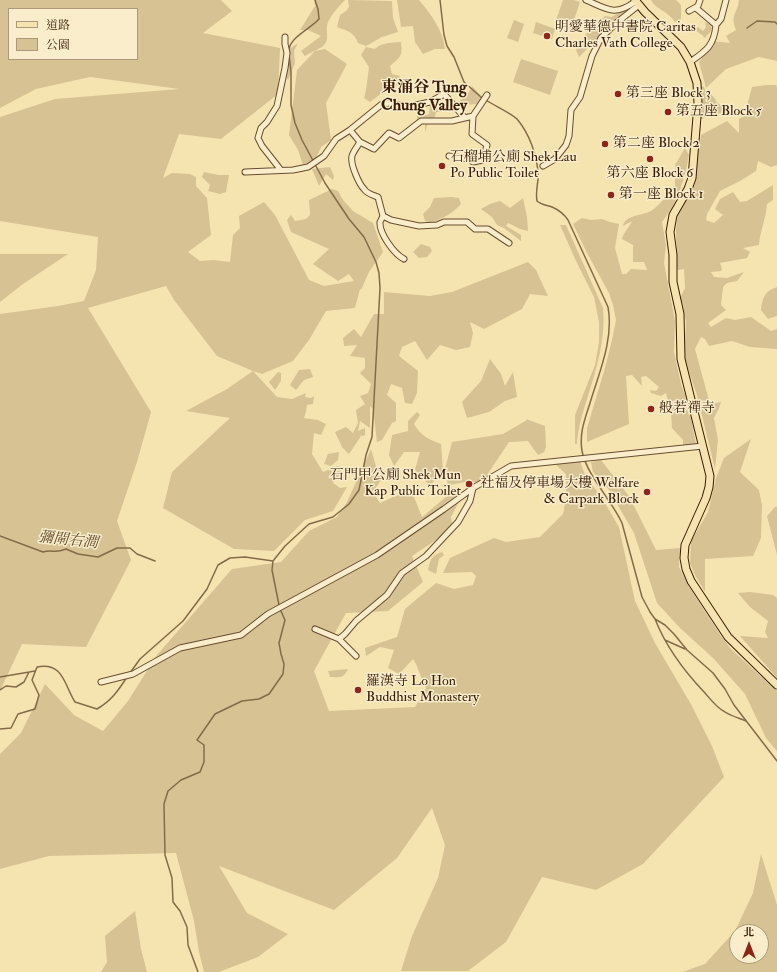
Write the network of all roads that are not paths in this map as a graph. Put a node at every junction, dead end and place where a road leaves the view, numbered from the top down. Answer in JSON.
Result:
{"nodes":[{"id":1,"x":586,"y":0,"type":"edge"},
{"id":2,"x":700,"y":0,"type":"edge"},
{"id":3,"x":726,"y":0,"type":"edge"},
{"id":4,"x":637,"y":2,"type":"edge"},
{"id":5,"x":696,"y":8,"type":"junction"},
{"id":6,"x":688,"y":11,"type":"dead end"},
{"id":7,"x":716,"y":25,"type":"junction"},
{"id":8,"x":285,"y":37,"type":"dead end"},
{"id":9,"x":690,"y":62,"type":"junction"},
{"id":10,"x":485,"y":98,"type":"dead end"},
{"id":11,"x":473,"y":116,"type":"junction"},
{"id":12,"x":464,"y":117,"type":"junction"},
{"id":13,"x":350,"y":130,"type":"junction"},
{"id":14,"x":360,"y":142,"type":"junction"},
{"id":15,"x":449,"y":156,"type":"dead end"},
{"id":16,"x":543,"y":166,"type":"dead end"},
{"id":17,"x":280,"y":169,"type":"junction"},
{"id":18,"x":245,"y":172,"type":"dead end"},
{"id":19,"x":383,"y":216,"type":"junction"},
{"id":20,"x":509,"y":243,"type":"dead end"},
{"id":21,"x":404,"y":259,"type":"dead end"},
{"id":22,"x":703,"y":446,"type":"junction"},
{"id":23,"x":473,"y":488,"type":"junction"},
{"id":24,"x":315,"y":629,"type":"dead end"},
{"id":25,"x":339,"y":639,"type":"junction"},
{"id":26,"x":356,"y":656,"type":"dead end"},
{"id":27,"x":101,"y":682,"type":"dead end"},
{"id":28,"x":777,"y":685,"type":"edge"}],
"edges":[{"from":1,"to":4,"type":"street"},
{"from":2,"to":5,"type":"street"},
{"from":3,"to":7,"type":"street"},
{"from":4,"to":9,"type":"main road"},
{"from":4,"to":16,"type":"street"},
{"from":5,"to":6,"type":"street"},
{"from":5,"to":7,"type":"street"},
{"from":7,"to":9,"type":"street"},
{"from":8,"to":17,"type":"street"},
{"from":9,"to":22,"type":"main road"},
{"from":10,"to":11,"type":"street"},
{"from":11,"to":12,"type":"street"},
{"from":11,"to":15,"type":"street"},
{"from":12,"to":13,"type":"street"},
{"from":12,"to":14,"type":"street"},
{"from":13,"to":14,"type":"street"},
{"from":13,"to":17,"type":"street"},
{"from":14,"to":19,"type":"street"},
{"from":17,"to":18,"type":"street"},
{"from":19,"to":20,"type":"street"},
{"from":19,"to":21,"type":"street"},
{"from":22,"to":23,"type":"street"},
{"from":22,"to":28,"type":"main road"},
{"from":23,"to":25,"type":"street"},
{"from":23,"to":27,"type":"street"},
{"from":24,"to":25,"type":"street"},
{"from":25,"to":26,"type":"street"}]}
